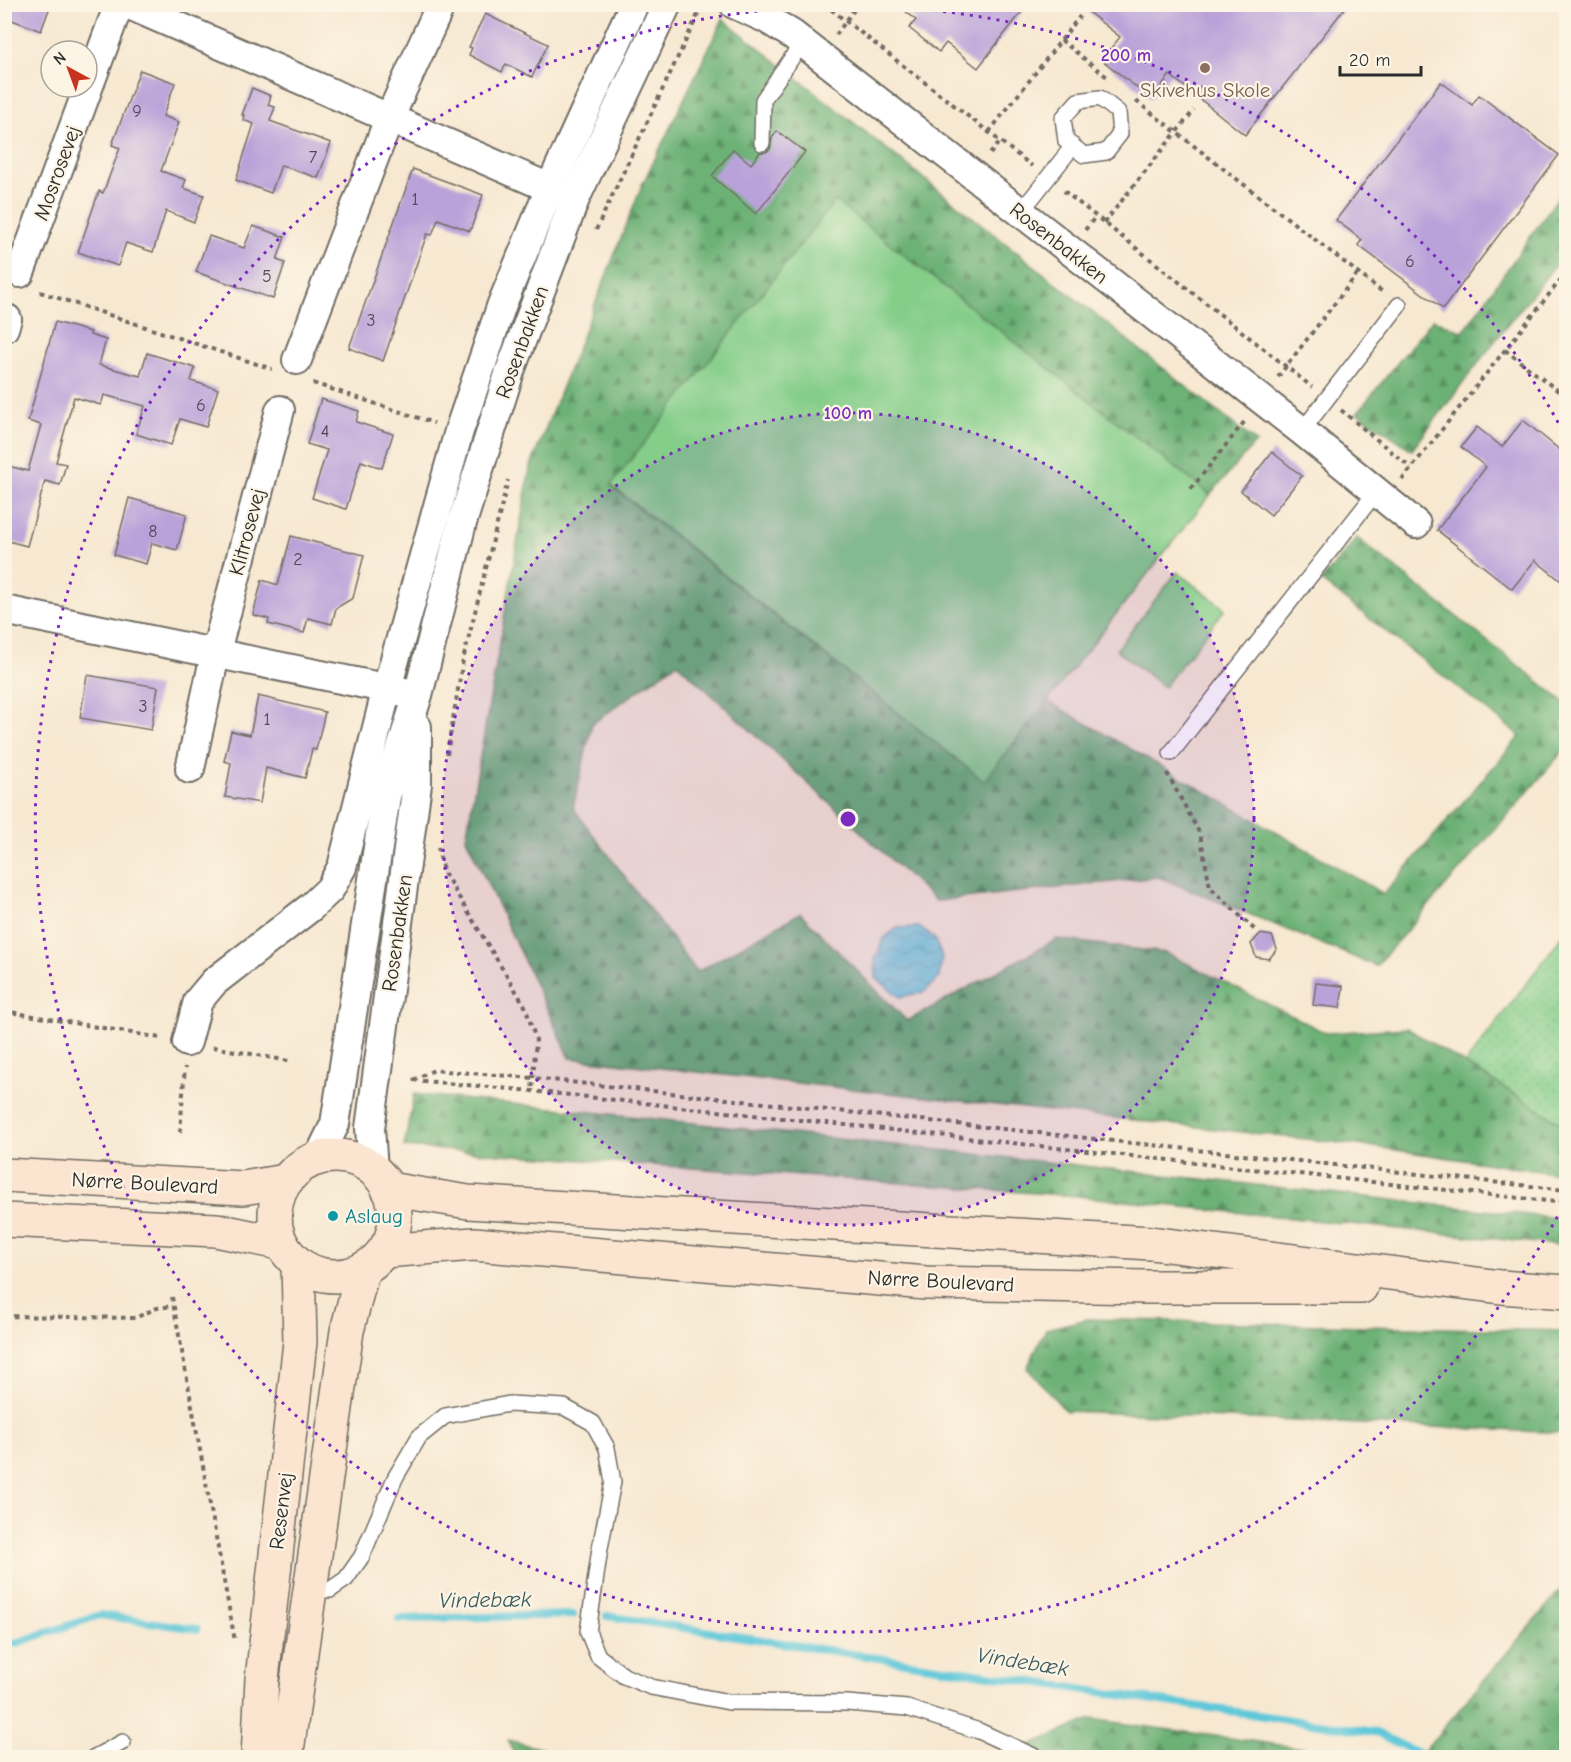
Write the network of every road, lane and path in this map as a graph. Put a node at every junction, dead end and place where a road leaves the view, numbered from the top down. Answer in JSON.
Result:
{"nodes":[{"id":1,"x":118,"y":4,"type":"edge"},
{"id":2,"x":127,"y":4,"type":"edge"},
{"id":3,"x":441,"y":4,"type":"edge"},
{"id":4,"x":634,"y":4,"type":"edge"},
{"id":5,"x":667,"y":4,"type":"edge"},
{"id":6,"x":703,"y":4,"type":"edge"},
{"id":7,"x":734,"y":4,"type":"edge"},
{"id":8,"x":824,"y":4,"type":"edge"},
{"id":9,"x":858,"y":4,"type":"edge"},
{"id":10,"x":1080,"y":16,"type":"dead end"},
{"id":11,"x":846,"y":21,"type":"junction"},
{"id":12,"x":1061,"y":40,"type":"junction"},
{"id":13,"x":811,"y":50,"type":"junction"},
{"id":14,"x":1114,"y":83,"type":"dead end"},
{"id":15,"x":1132,"y":97,"type":"dead end"},
{"id":16,"x":1194,"y":110,"type":"dead end"},
{"id":17,"x":389,"y":118,"type":"junction"},
{"id":18,"x":989,"y":132,"type":"junction"},
{"id":19,"x":1176,"y":132,"type":"junction"},
{"id":20,"x":762,"y":143,"type":"dead end"},
{"id":21,"x":1073,"y":146,"type":"dead end"},
{"id":22,"x":1049,"y":179,"type":"junction"},
{"id":23,"x":550,"y":188,"type":"junction"},
{"id":24,"x":575,"y":199,"type":"junction"},
{"id":25,"x":1020,"y":213,"type":"junction"},
{"id":26,"x":1104,"y":223,"type":"junction"},
{"id":27,"x":592,"y":240,"type":"dead end"},
{"id":28,"x":1358,"y":273,"type":"junction"},
{"id":29,"x":1566,"y":273,"type":"edge"},
{"id":30,"x":30,"y":283,"type":"joint"},
{"id":31,"x":1399,"y":305,"type":"joint"},
{"id":32,"x":1505,"y":350,"type":"junction"},
{"id":33,"x":1286,"y":366,"type":"junction"},
{"id":34,"x":293,"y":371,"type":"junction"},
{"id":35,"x":1566,"y":397,"type":"edge"},
{"id":36,"x":1326,"y":398,"type":"junction"},
{"id":37,"x":1261,"y":400,"type":"junction"},
{"id":38,"x":280,"y":410,"type":"dead end"},
{"id":39,"x":459,"y":431,"type":"junction"},
{"id":40,"x":1302,"y":431,"type":"junction"},
{"id":41,"x":1411,"y":468,"type":"junction"},
{"id":42,"x":510,"y":471,"type":"dead end"},
{"id":43,"x":1191,"y":489,"type":"dead end"},
{"id":44,"x":1382,"y":495,"type":"junction"},
{"id":45,"x":1416,"y":524,"type":"dead end"},
{"id":46,"x":4,"y":610,"type":"edge"},
{"id":47,"x":215,"y":655,"type":"junction"},
{"id":48,"x":387,"y":688,"type":"junction"},
{"id":49,"x":418,"y":695,"type":"junction"},
{"id":50,"x":1171,"y":753,"type":"joint"},
{"id":51,"x":446,"y":761,"type":"dead end"},
{"id":52,"x":190,"y":769,"type":"dead end"},
{"id":53,"x":436,"y":839,"type":"dead end"},
{"id":54,"x":1256,"y":931,"type":"dead end"},
{"id":55,"x":4,"y":1011,"type":"edge"},
{"id":56,"x":187,"y":1042,"type":"junction"},
{"id":57,"x":289,"y":1061,"type":"dead end"},
{"id":58,"x":533,"y":1078,"type":"junction"},
{"id":59,"x":532,"y":1091,"type":"junction"},
{"id":60,"x":180,"y":1132,"type":"dead end"},
{"id":61,"x":318,"y":1159,"type":"junction"},
{"id":62,"x":4,"y":1175,"type":"edge"},
{"id":63,"x":381,"y":1180,"type":"junction"},
{"id":64,"x":286,"y":1181,"type":"junction"},
{"id":65,"x":1566,"y":1190,"type":"edge"},
{"id":66,"x":1566,"y":1203,"type":"edge"},
{"id":67,"x":4,"y":1220,"type":"edge"},
{"id":68,"x":289,"y":1253,"type":"junction"},
{"id":69,"x":373,"y":1260,"type":"junction"},
{"id":70,"x":1501,"y":1287,"type":"junction"},
{"id":71,"x":1566,"y":1292,"type":"edge"},
{"id":72,"x":172,"y":1297,"type":"dead end"},
{"id":73,"x":173,"y":1306,"type":"junction"},
{"id":74,"x":4,"y":1316,"type":"edge"},
{"id":75,"x":310,"y":1589,"type":"junction"},
{"id":76,"x":235,"y":1644,"type":"dead end"},
{"id":77,"x":123,"y":1742,"type":"dead end"},
{"id":78,"x":93,"y":1758,"type":"edge"},
{"id":79,"x":258,"y":1758,"type":"edge"},
{"id":80,"x":286,"y":1758,"type":"edge"},
{"id":81,"x":1038,"y":1758,"type":"edge"}],
"edges":[{"from":1,"to":30,"type":"street","name":"Mosrosevej"},
{"from":2,"to":17,"type":"street"},
{"from":3,"to":17,"type":"street"},
{"from":4,"to":23,"type":"street"},
{"from":5,"to":24,"type":"street","name":"Rosenbakken"},
{"from":6,"to":27,"type":"path"},
{"from":7,"to":13,"type":"street","name":"Rosenbakken"},
{"from":8,"to":11,"type":"path"},
{"from":9,"to":11,"type":"path"},
{"from":10,"to":12,"type":"path"},
{"from":11,"to":13,"type":"path"},
{"from":11,"to":18,"type":"path"},
{"from":12,"to":14,"type":"path"},
{"from":12,"to":18,"type":"path"},
{"from":13,"to":20,"type":"lane"},
{"from":13,"to":25,"type":"street","name":"Rosenbakken"},
{"from":15,"to":19,"type":"path"},
{"from":16,"to":19,"type":"path"},
{"from":17,"to":23,"type":"street"},
{"from":17,"to":34,"type":"street"},
{"from":18,"to":22,"type":"path"},
{"from":19,"to":26,"type":"path"},
{"from":19,"to":28,"type":"path"},
{"from":21,"to":22,"type":"lane"},
{"from":22,"to":25,"type":"lane"},
{"from":22,"to":26,"type":"path"},
{"from":23,"to":24,"type":"street"},
{"from":23,"to":39,"type":"street"},
{"from":24,"to":49,"type":"street","name":"Rosenbakken"},
{"from":25,"to":37,"type":"street","name":"Rosenbakken"},
{"from":26,"to":33,"type":"path"},
{"from":28,"to":31,"type":"path"},
{"from":28,"to":33,"type":"path"},
{"from":29,"to":32,"type":"path"},
{"from":30,"to":34,"type":"path"},
{"from":31,"to":36,"type":"lane"},
{"from":32,"to":35,"type":"path"},
{"from":32,"to":41,"type":"path"},
{"from":33,"to":36,"type":"path"},
{"from":34,"to":39,"type":"path"},
{"from":36,"to":40,"type":"lane"},
{"from":36,"to":41,"type":"path"},
{"from":37,"to":40,"type":"street","name":"Rosenbakken"},
{"from":37,"to":43,"type":"path"},
{"from":38,"to":47,"type":"street","name":"Klitrosevej"},
{"from":39,"to":48,"type":"street"},
{"from":40,"to":44,"type":"street","name":"Rosenbakken"},
{"from":41,"to":44,"type":"path"},
{"from":42,"to":51,"type":"path"},
{"from":44,"to":45,"type":"street","name":"Rosenbakken"},
{"from":44,"to":50,"type":"lane"},
{"from":46,"to":47,"type":"street"},
{"from":47,"to":48,"type":"street"},
{"from":47,"to":52,"type":"street","name":"Klitrosevej"},
{"from":48,"to":49,"type":"street"},
{"from":48,"to":56,"type":"street"},
{"from":49,"to":61,"type":"street","name":"Rosenbakken"},
{"from":49,"to":63,"type":"street","name":"Rosenbakken"},
{"from":50,"to":54,"type":"path"},
{"from":53,"to":58,"type":"path"},
{"from":55,"to":56,"type":"path"},
{"from":56,"to":57,"type":"path"},
{"from":56,"to":60,"type":"path"},
{"from":58,"to":59,"type":"path"},
{"from":58,"to":59,"type":"path"},
{"from":58,"to":65,"type":"path"},
{"from":59,"to":66,"type":"path"},
{"from":61,"to":63,"type":"street"},
{"from":61,"to":64,"type":"street"},
{"from":62,"to":64,"type":"street","name":"Nørre Boulevard"},
{"from":63,"to":69,"type":"street"},
{"from":63,"to":70,"type":"street","name":"Nørre Boulevard"},
{"from":64,"to":68,"type":"street"},
{"from":67,"to":68,"type":"street","name":"Nørre Boulevard"},
{"from":68,"to":69,"type":"street"},
{"from":68,"to":79,"type":"street","name":"Resenvej"},
{"from":69,"to":70,"type":"street","name":"Nørre Boulevard"},
{"from":69,"to":75,"type":"street","name":"Resenvej"},
{"from":70,"to":71,"type":"street","name":"Nørre Boulevard"},
{"from":72,"to":73,"type":"path"},
{"from":73,"to":74,"type":"path"},
{"from":73,"to":76,"type":"path"},
{"from":75,"to":80,"type":"street","name":"Resenvej"},
{"from":75,"to":81,"type":"lane"},
{"from":77,"to":78,"type":"lane"}]}
